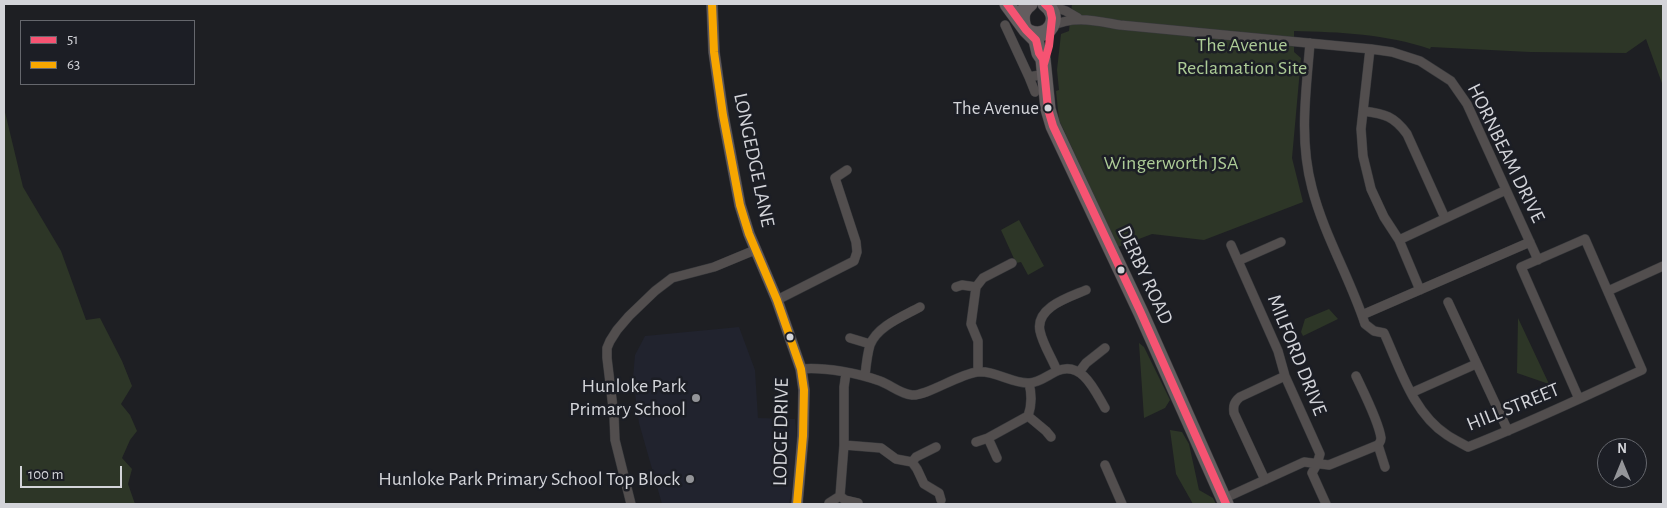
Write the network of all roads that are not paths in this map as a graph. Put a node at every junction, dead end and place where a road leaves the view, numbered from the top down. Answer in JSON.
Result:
{"nodes":[{"id":1,"x":712,"y":4,"type":"edge"},
{"id":2,"x":1007,"y":4,"type":"edge"},
{"id":3,"x":1030,"y":4,"type":"edge"},
{"id":4,"x":1045,"y":4,"type":"edge"},
{"id":5,"x":1078,"y":19,"type":"junction"},
{"id":6,"x":1005,"y":25,"type":"dead end"},
{"id":7,"x":1051,"y":27,"type":"junction"},
{"id":8,"x":1026,"y":28,"type":"junction"},
{"id":9,"x":1310,"y":43,"type":"junction"},
{"id":10,"x":1370,"y":48,"type":"junction"},
{"id":11,"x":1044,"y":66,"type":"junction"},
{"id":12,"x":1029,"y":77,"type":"junction"},
{"id":13,"x":1035,"y":92,"type":"dead end"},
{"id":14,"x":1363,"y":111,"type":"junction"},
{"id":15,"x":847,"y":170,"type":"dead end"},
{"id":16,"x":1506,"y":190,"type":"junction"},
{"id":17,"x":1445,"y":218,"type":"junction"},
{"id":18,"x":1399,"y":240,"type":"junction"},
{"id":19,"x":1281,"y":242,"type":"dead end"},
{"id":20,"x":1530,"y":242,"type":"junction"},
{"id":21,"x":1231,"y":245,"type":"dead end"},
{"id":22,"x":755,"y":250,"type":"junction"},
{"id":23,"x":1538,"y":260,"type":"junction"},
{"id":24,"x":1238,"y":261,"type":"junction"},
{"id":25,"x":1012,"y":263,"type":"dead end"},
{"id":26,"x":1663,"y":266,"type":"edge"},
{"id":27,"x":956,"y":287,"type":"dead end"},
{"id":28,"x":976,"y":287,"type":"junction"},
{"id":29,"x":1086,"y":290,"type":"dead end"},
{"id":30,"x":1420,"y":290,"type":"junction"},
{"id":31,"x":1608,"y":291,"type":"junction"},
{"id":32,"x":777,"y":300,"type":"junction"},
{"id":33,"x":1448,"y":302,"type":"dead end"},
{"id":34,"x":920,"y":307,"type":"dead end"},
{"id":35,"x":1362,"y":315,"type":"junction"},
{"id":36,"x":850,"y":338,"type":"dead end"},
{"id":37,"x":870,"y":344,"type":"junction"},
{"id":38,"x":1105,"y":348,"type":"dead end"},
{"id":39,"x":1476,"y":364,"type":"junction"},
{"id":40,"x":801,"y":369,"type":"junction"},
{"id":41,"x":1057,"y":371,"type":"junction"},
{"id":42,"x":1080,"y":371,"type":"junction"},
{"id":43,"x":978,"y":372,"type":"junction"},
{"id":44,"x":846,"y":373,"type":"junction"},
{"id":45,"x":864,"y":376,"type":"junction"},
{"id":46,"x":1285,"y":376,"type":"junction"},
{"id":47,"x":1356,"y":376,"type":"dead end"},
{"id":48,"x":1029,"y":383,"type":"junction"},
{"id":49,"x":1411,"y":393,"type":"junction"},
{"id":50,"x":1579,"y":399,"type":"junction"},
{"id":51,"x":1106,"y":408,"type":"dead end"},
{"id":52,"x":1028,"y":416,"type":"junction"},
{"id":53,"x":1508,"y":431,"type":"junction"},
{"id":54,"x":1051,"y":437,"type":"dead end"},
{"id":55,"x":988,"y":438,"type":"junction"},
{"id":56,"x":976,"y":442,"type":"dead end"},
{"id":57,"x":844,"y":444,"type":"junction"},
{"id":58,"x":1378,"y":445,"type":"junction"},
{"id":59,"x":936,"y":447,"type":"dead end"},
{"id":60,"x":997,"y":458,"type":"dead end"},
{"id":61,"x":912,"y":462,"type":"junction"},
{"id":62,"x":1317,"y":464,"type":"junction"},
{"id":63,"x":1105,"y":465,"type":"dead end"},
{"id":64,"x":1385,"y":467,"type":"dead end"},
{"id":65,"x":1265,"y":480,"type":"junction"},
{"id":66,"x":840,"y":496,"type":"junction"},
{"id":67,"x":941,"y":500,"type":"dead end"},
{"id":68,"x":1224,"y":502,"type":"edge"},
{"id":69,"x":829,"y":503,"type":"edge"},
{"id":70,"x":858,"y":503,"type":"dead end"},
{"id":71,"x":631,"y":504,"type":"edge"},
{"id":72,"x":797,"y":504,"type":"edge"},
{"id":73,"x":1122,"y":504,"type":"edge"},
{"id":74,"x":1326,"y":504,"type":"edge"}],
"edges":[{"from":1,"to":22,"type":"street","name":"LONGEDGE LANE"},
{"from":2,"to":8,"type":"highway","name":"DERBY ROAD"},
{"from":3,"to":8,"type":"highway"},
{"from":4,"to":5,"type":"street","name":"HORNBEAM DRIVE"},
{"from":4,"to":7,"type":"highway"},
{"from":5,"to":7,"type":"street","name":"HORNBEAM DRIVE"},
{"from":5,"to":9,"type":"street","name":"HORNBEAM DRIVE"},
{"from":6,"to":12,"type":"street"},
{"from":7,"to":8,"type":"highway"},
{"from":7,"to":11,"type":"highway","name":"DERBY ROAD"},
{"from":8,"to":11,"type":"highway","name":"DERBY ROAD"},
{"from":9,"to":10,"type":"street","name":"HORNBEAM DRIVE"},
{"from":9,"to":35,"type":"street","name":"HILL STREET"},
{"from":10,"to":14,"type":"street"},
{"from":10,"to":16,"type":"street","name":"HORNBEAM DRIVE"},
{"from":11,"to":12,"type":"street"},
{"from":11,"to":68,"type":"highway","name":"DERBY ROAD"},
{"from":12,"to":13,"type":"street"},
{"from":14,"to":17,"type":"street"},
{"from":14,"to":18,"type":"street"},
{"from":15,"to":32,"type":"street"},
{"from":16,"to":17,"type":"street"},
{"from":16,"to":20,"type":"street","name":"HORNBEAM DRIVE"},
{"from":17,"to":18,"type":"street"},
{"from":18,"to":30,"type":"street"},
{"from":19,"to":24,"type":"street"},
{"from":20,"to":23,"type":"street","name":"HORNBEAM DRIVE"},
{"from":20,"to":30,"type":"street"},
{"from":21,"to":24,"type":"street","name":"MILFORD DRIVE"},
{"from":22,"to":32,"type":"street","name":"LODGE DRIVE"},
{"from":22,"to":71,"type":"street","name":"LONGEDGE LANE"},
{"from":23,"to":31,"type":"street"},
{"from":23,"to":50,"type":"street"},
{"from":24,"to":46,"type":"street","name":"MILFORD DRIVE"},
{"from":25,"to":28,"type":"street"},
{"from":26,"to":31,"type":"street"},
{"from":27,"to":28,"type":"street"},
{"from":28,"to":43,"type":"street"},
{"from":29,"to":41,"type":"street"},
{"from":30,"to":35,"type":"street"},
{"from":31,"to":50,"type":"street","name":"HILL STREET"},
{"from":32,"to":40,"type":"street","name":"LODGE DRIVE"},
{"from":33,"to":39,"type":"street"},
{"from":34,"to":37,"type":"street"},
{"from":35,"to":49,"type":"street","name":"HILL STREET"},
{"from":36,"to":37,"type":"street"},
{"from":37,"to":45,"type":"street"},
{"from":38,"to":42,"type":"street"},
{"from":39,"to":49,"type":"street"},
{"from":39,"to":53,"type":"street"},
{"from":40,"to":44,"type":"street"},
{"from":40,"to":72,"type":"street","name":"LODGE DRIVE"},
{"from":41,"to":42,"type":"street"},
{"from":41,"to":48,"type":"street"},
{"from":42,"to":51,"type":"street"},
{"from":43,"to":45,"type":"street"},
{"from":43,"to":48,"type":"street"},
{"from":44,"to":45,"type":"street"},
{"from":44,"to":57,"type":"street"},
{"from":46,"to":62,"type":"street","name":"MILFORD DRIVE"},
{"from":46,"to":65,"type":"street"},
{"from":47,"to":58,"type":"street"},
{"from":48,"to":52,"type":"street"},
{"from":49,"to":53,"type":"street","name":"HILL STREET"},
{"from":50,"to":53,"type":"street","name":"HILL STREET"},
{"from":52,"to":54,"type":"street"},
{"from":52,"to":55,"type":"street"},
{"from":55,"to":56,"type":"street"},
{"from":55,"to":60,"type":"street"},
{"from":57,"to":61,"type":"street"},
{"from":57,"to":66,"type":"street"},
{"from":58,"to":62,"type":"street"},
{"from":58,"to":64,"type":"street"},
{"from":59,"to":61,"type":"street"},
{"from":61,"to":67,"type":"street"},
{"from":62,"to":65,"type":"street"},
{"from":62,"to":74,"type":"street","name":"MILFORD DRIVE"},
{"from":63,"to":73,"type":"street"},
{"from":65,"to":68,"type":"street"},
{"from":66,"to":69,"type":"street"},
{"from":66,"to":70,"type":"street"}]}
